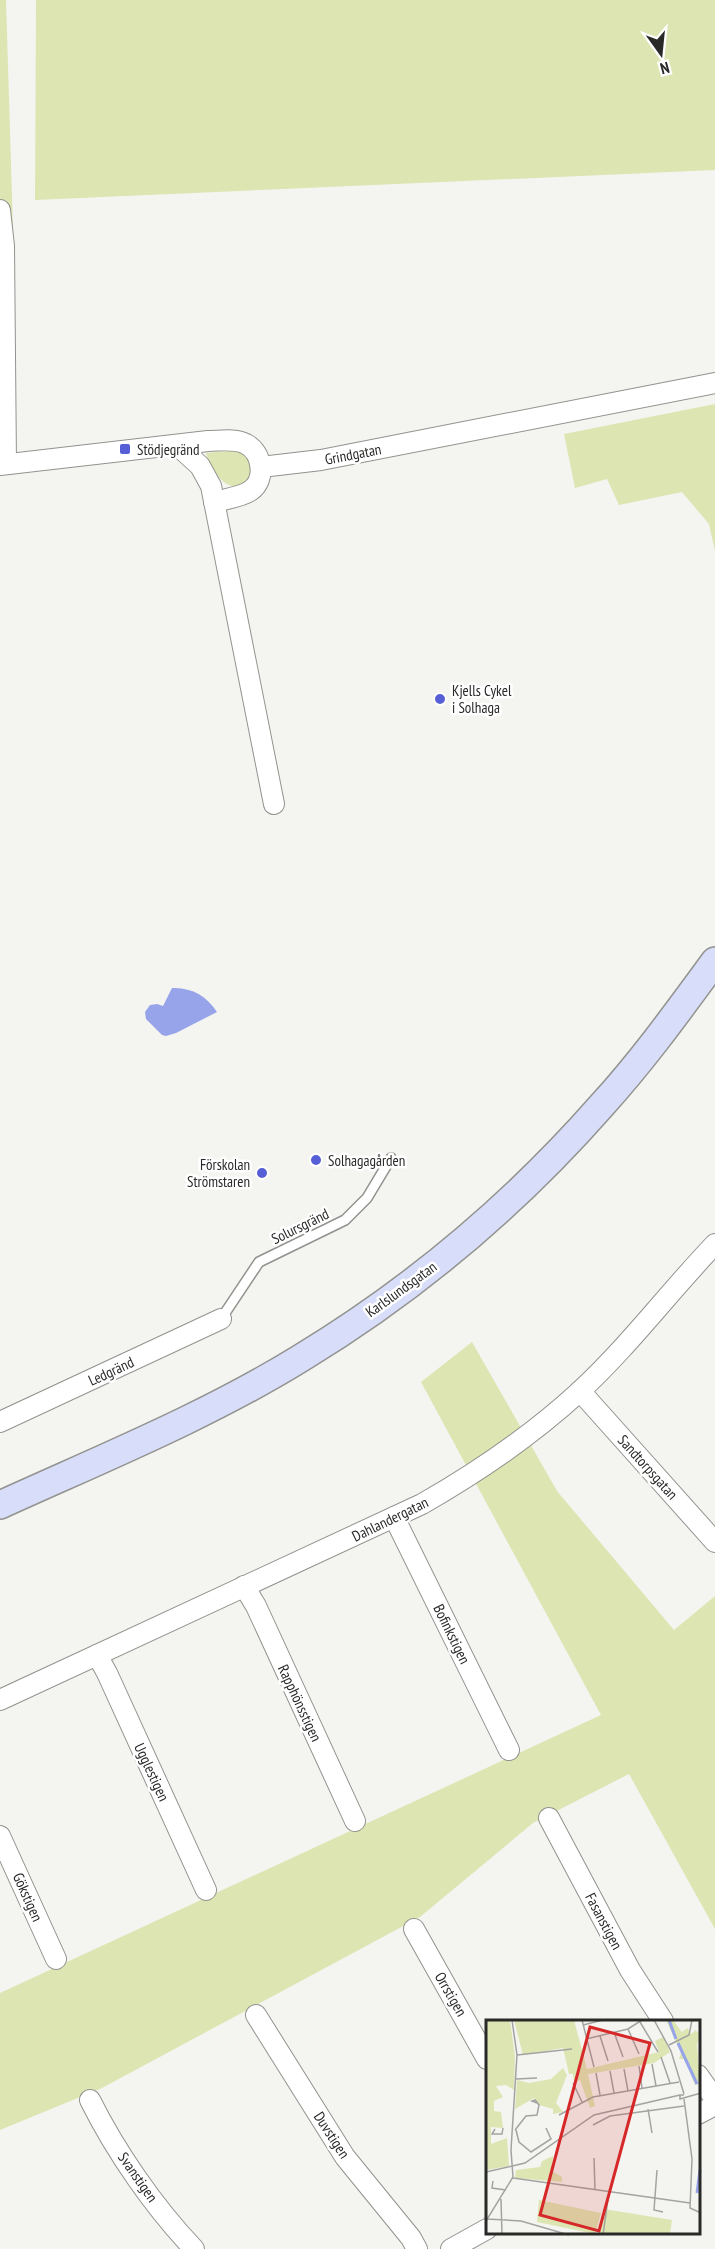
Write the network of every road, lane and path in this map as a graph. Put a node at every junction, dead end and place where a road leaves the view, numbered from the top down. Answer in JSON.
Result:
{"nodes":[{"id":1,"x":0,"y":210,"type":"edge"},
{"id":2,"x":2,"y":281,"type":"edge"},
{"id":3,"x":715,"y":382,"type":"edge"},
{"id":4,"x":177,"y":445,"type":"junction"},
{"id":5,"x":3,"y":465,"type":"edge"},
{"id":6,"x":261,"y":467,"type":"junction"},
{"id":7,"x":214,"y":502,"type":"junction"},
{"id":8,"x":274,"y":804,"type":"dead end"},
{"id":9,"x":715,"y":961,"type":"edge"},
{"id":10,"x":392,"y":1158,"type":"dead end"},
{"id":11,"x":715,"y":1244,"type":"edge"},
{"id":12,"x":221,"y":1319,"type":"joint"},
{"id":13,"x":580,"y":1391,"type":"junction"},
{"id":14,"x":0,"y":1422,"type":"edge"},
{"id":15,"x":0,"y":1505,"type":"edge"},
{"id":16,"x":394,"y":1517,"type":"junction"},
{"id":17,"x":715,"y":1542,"type":"edge"},
{"id":18,"x":244,"y":1586,"type":"junction"},
{"id":19,"x":97,"y":1655,"type":"junction"},
{"id":20,"x":0,"y":1700,"type":"edge"},
{"id":21,"x":509,"y":1750,"type":"dead end"},
{"id":22,"x":549,"y":1818,"type":"dead end"},
{"id":23,"x":355,"y":1821,"type":"dead end"},
{"id":24,"x":0,"y":1836,"type":"edge"},
{"id":25,"x":206,"y":1890,"type":"dead end"},
{"id":26,"x":414,"y":1929,"type":"dead end"},
{"id":27,"x":56,"y":1959,"type":"dead end"},
{"id":28,"x":256,"y":2015,"type":"dead end"},
{"id":29,"x":662,"y":2020,"type":"edge"},
{"id":30,"x":486,"y":2057,"type":"edge"},
{"id":31,"x":700,"y":2076,"type":"edge"},
{"id":32,"x":715,"y":2099,"type":"edge"},
{"id":33,"x":90,"y":2100,"type":"dead end"},
{"id":34,"x":715,"y":2105,"type":"edge"},
{"id":35,"x":700,"y":2113,"type":"edge"},
{"id":36,"x":486,"y":2230,"type":"edge"},
{"id":37,"x":194,"y":2249,"type":"edge"},
{"id":38,"x":417,"y":2249,"type":"edge"},
{"id":39,"x":451,"y":2249,"type":"edge"}],
"edges":[{"from":1,"to":2,"type":"street"},
{"from":2,"to":5,"type":"street"},
{"from":3,"to":6,"type":"street","name":"Grindgatan"},
{"from":4,"to":5,"type":"street"},
{"from":4,"to":6,"type":"street"},
{"from":4,"to":7,"type":"street"},
{"from":6,"to":7,"type":"street"},
{"from":7,"to":8,"type":"street"},
{"from":9,"to":15,"type":"main road","name":"Karlslundsgatan"},
{"from":10,"to":12,"type":"lane","name":"Solursgränd"},
{"from":11,"to":13,"type":"street","name":"Dahlandergatan"},
{"from":12,"to":14,"type":"street","name":"Ledgränd"},
{"from":13,"to":16,"type":"street","name":"Dahlandergatan"},
{"from":13,"to":17,"type":"street","name":"Sandtorpsgatan"},
{"from":16,"to":18,"type":"street","name":"Dahlandergatan"},
{"from":16,"to":21,"type":"street","name":"Bofinkstigen"},
{"from":18,"to":19,"type":"street","name":"Dahlandergatan"},
{"from":18,"to":23,"type":"street","name":"Rapphönsstigen"},
{"from":19,"to":20,"type":"street","name":"Dahlandergatan"},
{"from":19,"to":25,"type":"street","name":"Ugglestigen"},
{"from":22,"to":29,"type":"street","name":"Fasanstigen"},
{"from":24,"to":27,"type":"street","name":"Gökstigen"},
{"from":26,"to":30,"type":"street","name":"Orrstigen"},
{"from":28,"to":38,"type":"street","name":"Duvstigen"},
{"from":31,"to":32,"type":"street"},
{"from":33,"to":37,"type":"street","name":"Svanstigen"},
{"from":34,"to":35,"type":"street"},
{"from":36,"to":39,"type":"street"}]}
